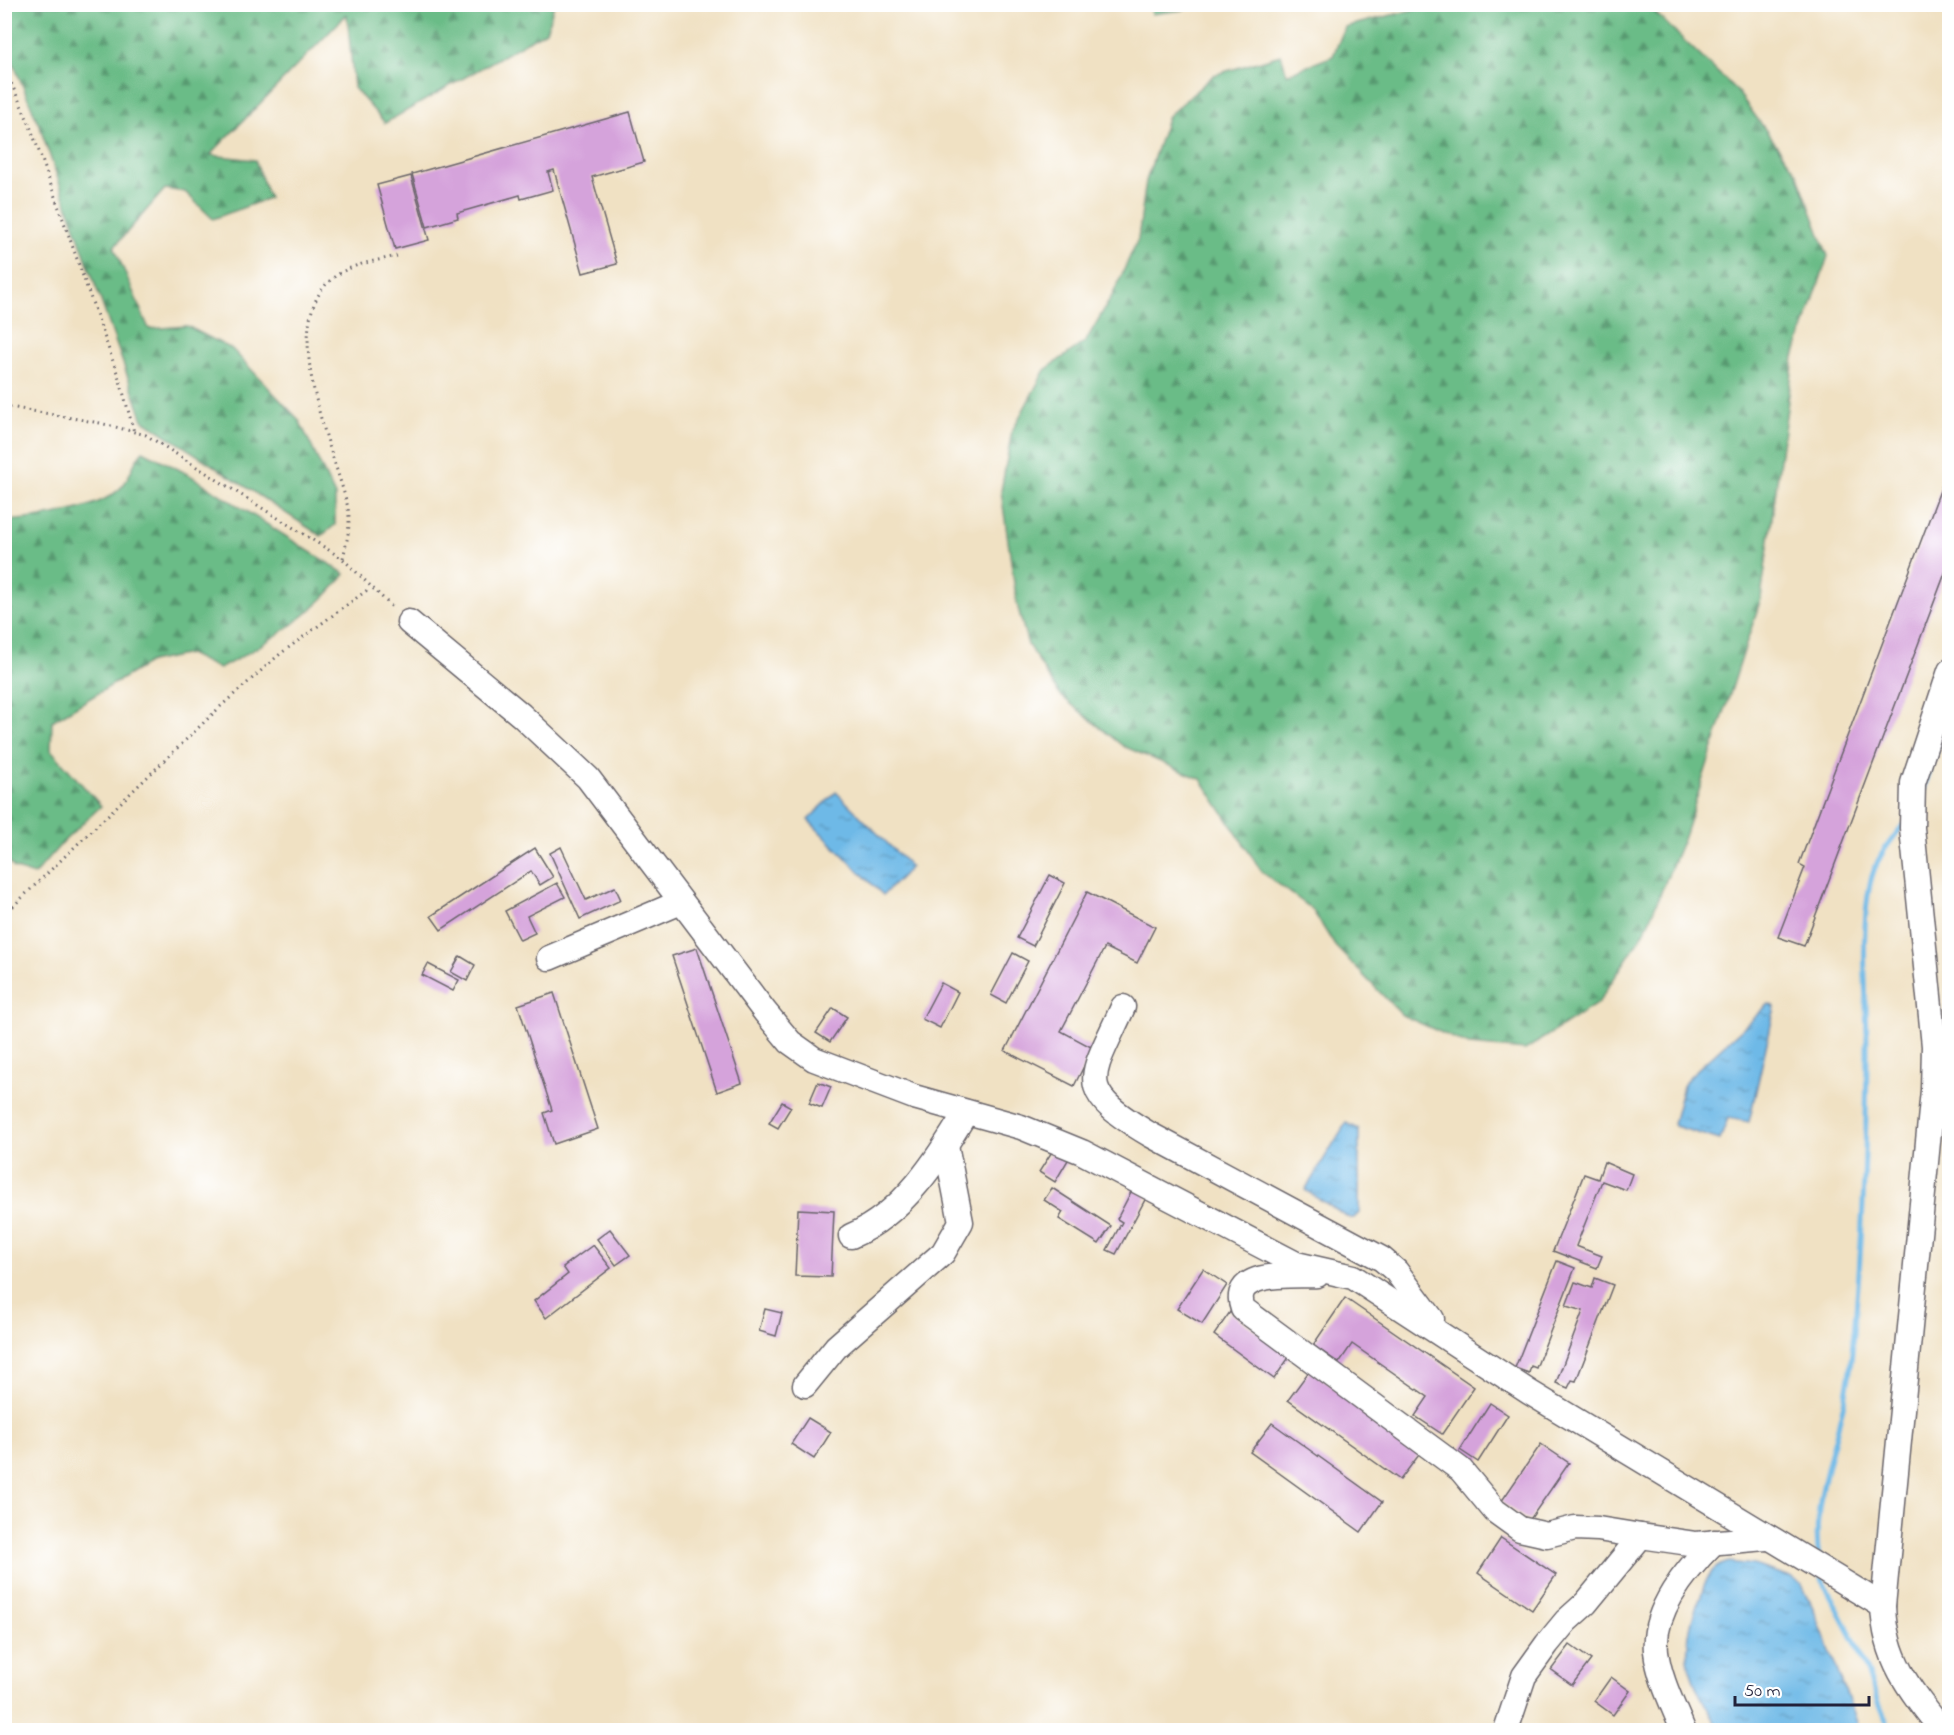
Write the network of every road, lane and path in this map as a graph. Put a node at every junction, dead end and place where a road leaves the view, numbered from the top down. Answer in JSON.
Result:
{"nodes":[{"id":1,"x":4,"y":67,"type":"edge"},
{"id":2,"x":397,"y":256,"type":"dead end"},
{"id":3,"x":4,"y":406,"type":"edge"},
{"id":4,"x":134,"y":432,"type":"junction"},
{"id":5,"x":343,"y":559,"type":"junction"},
{"id":6,"x":370,"y":588,"type":"junction"},
{"id":7,"x":377,"y":595,"type":"dead end"},
{"id":8,"x":409,"y":622,"type":"dead end"},
{"id":9,"x":1950,"y":671,"type":"edge"},
{"id":10,"x":681,"y":902,"type":"junction"},
{"id":11,"x":5,"y":915,"type":"edge"},
{"id":12,"x":549,"y":958,"type":"dead end"},
{"id":13,"x":1123,"y":1007,"type":"dead end"},
{"id":14,"x":966,"y":1112,"type":"junction"},
{"id":15,"x":946,"y":1145,"type":"junction"},
{"id":16,"x":851,"y":1236,"type":"dead end"},
{"id":17,"x":1338,"y":1274,"type":"junction"},
{"id":18,"x":1467,"y":1351,"type":"junction"},
{"id":19,"x":805,"y":1386,"type":"dead end"},
{"id":20,"x":1641,"y":1536,"type":"junction"},
{"id":21,"x":1766,"y":1538,"type":"junction"},
{"id":22,"x":1714,"y":1542,"type":"junction"},
{"id":23,"x":1883,"y":1606,"type":"junction"},
{"id":24,"x":1506,"y":1731,"type":"edge"},
{"id":25,"x":1683,"y":1731,"type":"edge"},
{"id":26,"x":1942,"y":1731,"type":"edge"}],
"edges":[{"from":1,"to":4,"type":"path"},
{"from":2,"to":5,"type":"path"},
{"from":3,"to":4,"type":"path"},
{"from":4,"to":5,"type":"path"},
{"from":5,"to":6,"type":"path"},
{"from":6,"to":7,"type":"path"},
{"from":6,"to":11,"type":"path"},
{"from":8,"to":10,"type":"street"},
{"from":9,"to":23,"type":"street"},
{"from":10,"to":12,"type":"street"},
{"from":10,"to":14,"type":"street"},
{"from":13,"to":18,"type":"street"},
{"from":14,"to":15,"type":"street"},
{"from":14,"to":17,"type":"street"},
{"from":15,"to":16,"type":"street"},
{"from":15,"to":19,"type":"street"},
{"from":17,"to":18,"type":"street"},
{"from":17,"to":20,"type":"street"},
{"from":18,"to":21,"type":"street"},
{"from":20,"to":22,"type":"street"},
{"from":20,"to":24,"type":"street"},
{"from":21,"to":22,"type":"street"},
{"from":21,"to":23,"type":"street"},
{"from":22,"to":25,"type":"street"},
{"from":23,"to":26,"type":"street"}]}
